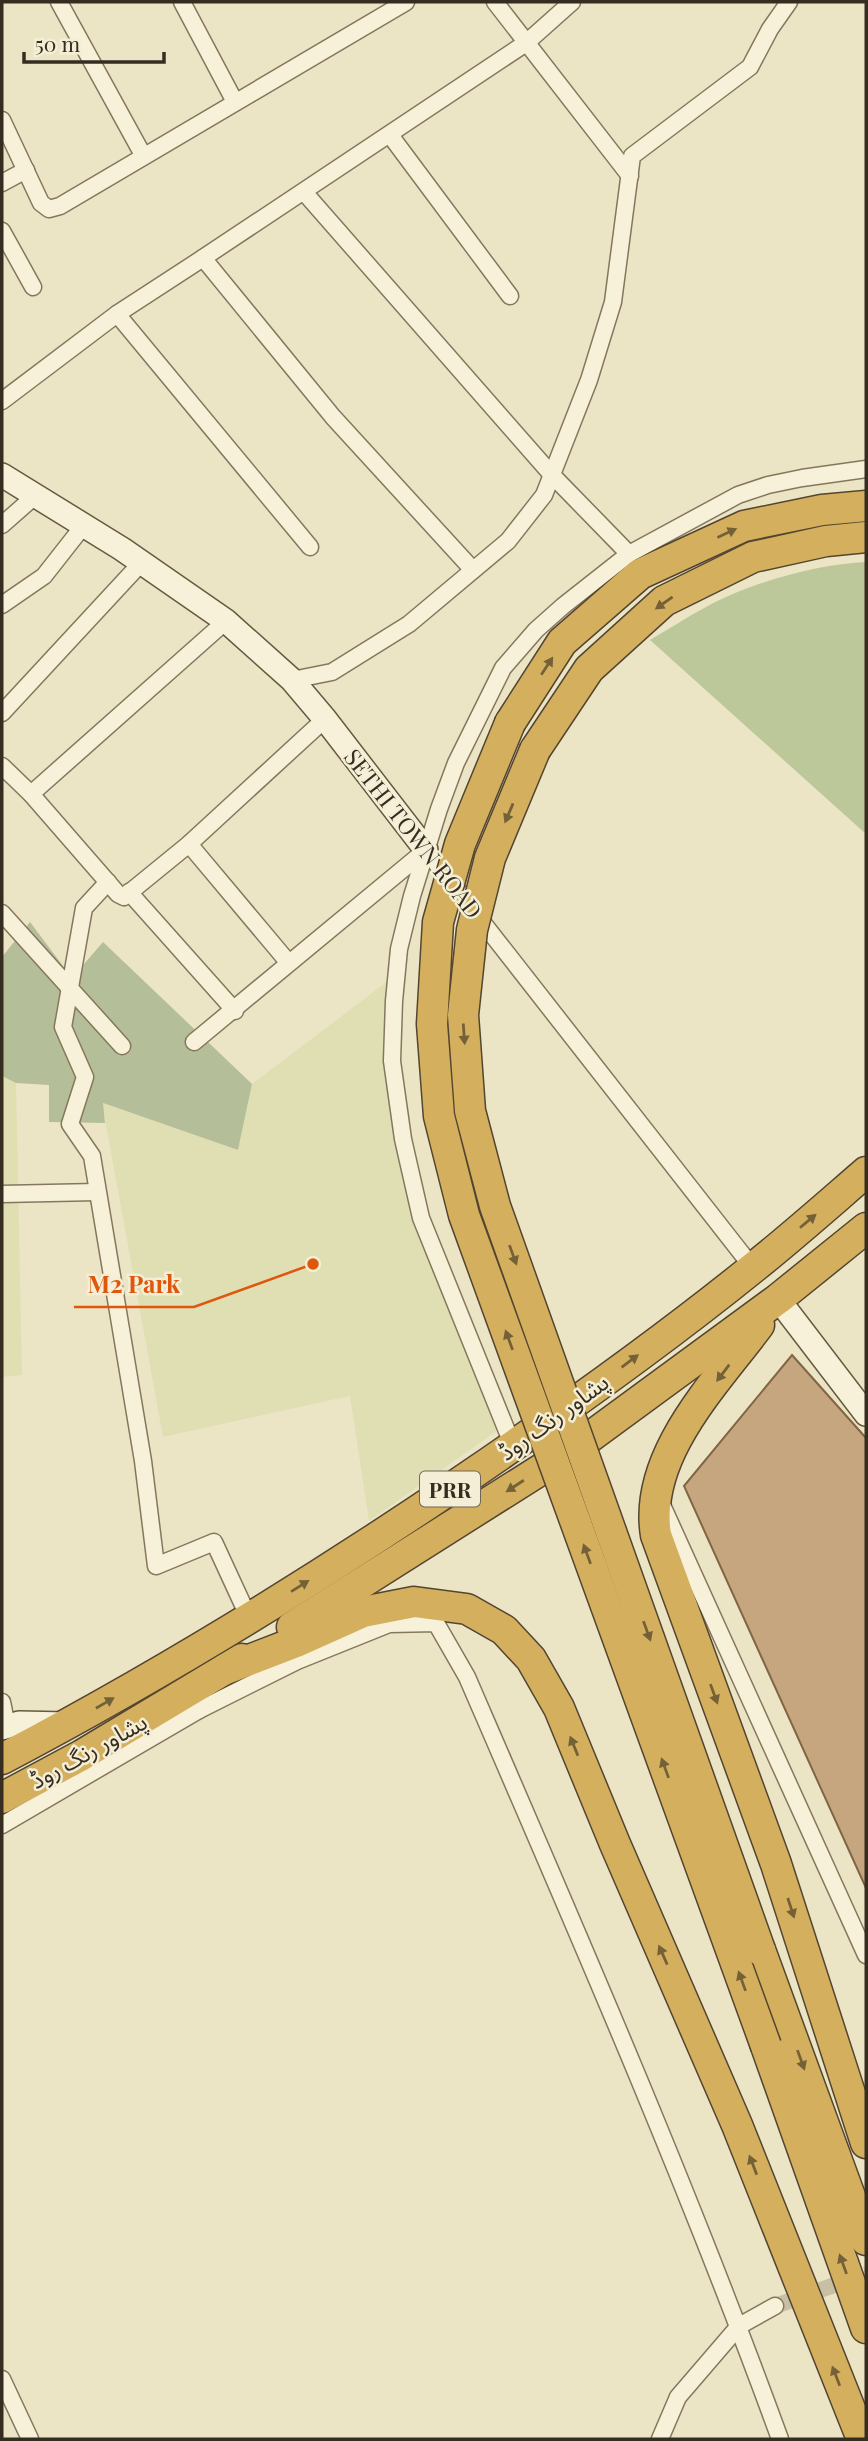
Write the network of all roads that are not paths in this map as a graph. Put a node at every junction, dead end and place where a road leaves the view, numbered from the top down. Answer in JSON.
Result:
{"nodes":[{"id":1,"x":59,"y":2,"type":"edge"},
{"id":2,"x":182,"y":2,"type":"edge"},
{"id":3,"x":406,"y":2,"type":"edge"},
{"id":4,"x":495,"y":2,"type":"edge"},
{"id":5,"x":572,"y":2,"type":"edge"},
{"id":6,"x":789,"y":2,"type":"edge"},
{"id":7,"x":526,"y":43,"type":"junction"},
{"id":8,"x":235,"y":102,"type":"junction"},
{"id":9,"x":2,"y":120,"type":"edge"},
{"id":10,"x":390,"y":135,"type":"junction"},
{"id":11,"x":143,"y":155,"type":"junction"},
{"id":12,"x":26,"y":170,"type":"junction"},
{"id":13,"x":630,"y":176,"type":"junction"},
{"id":14,"x":2,"y":183,"type":"edge"},
{"id":15,"x":304,"y":192,"type":"junction"},
{"id":16,"x":2,"y":231,"type":"edge"},
{"id":17,"x":203,"y":258,"type":"junction"},
{"id":18,"x":33,"y":288,"type":"dead end"},
{"id":19,"x":510,"y":296,"type":"dead end"},
{"id":20,"x":117,"y":314,"type":"junction"},
{"id":21,"x":2,"y":401,"type":"edge"},
{"id":22,"x":866,"y":469,"type":"edge"},
{"id":23,"x":2,"y":475,"type":"edge"},
{"id":24,"x":552,"y":475,"type":"junction"},
{"id":25,"x":36,"y":495,"type":"junction"},
{"id":26,"x":866,"y":506,"type":"edge"},
{"id":27,"x":84,"y":525,"type":"junction"},
{"id":28,"x":2,"y":526,"type":"edge"},
{"id":29,"x":866,"y":537,"type":"edge"},
{"id":30,"x":310,"y":547,"type":"dead end"},
{"id":31,"x":629,"y":554,"type":"junction"},
{"id":32,"x":142,"y":562,"type":"junction"},
{"id":33,"x":473,"y":570,"type":"junction"},
{"id":34,"x":2,"y":605,"type":"edge"},
{"id":35,"x":226,"y":621,"type":"junction"},
{"id":36,"x":292,"y":680,"type":"junction"},
{"id":37,"x":2,"y":713,"type":"edge"},
{"id":38,"x":326,"y":719,"type":"junction"},
{"id":39,"x":2,"y":766,"type":"edge"},
{"id":40,"x":31,"y":793,"type":"junction"},
{"id":41,"x":189,"y":844,"type":"junction"},
{"id":42,"x":426,"y":850,"type":"junction"},
{"id":43,"x":108,"y":882,"type":"junction"},
{"id":44,"x":129,"y":892,"type":"junction"},
{"id":45,"x":2,"y":913,"type":"edge"},
{"id":46,"x":15,"y":928,"type":"junction"},
{"id":47,"x":2,"y":940,"type":"edge"},
{"id":48,"x":288,"y":962,"type":"junction"},
{"id":49,"x":71,"y":991,"type":"junction"},
{"id":50,"x":234,"y":1010,"type":"junction"},
{"id":51,"x":194,"y":1041,"type":"dead end"},
{"id":52,"x":122,"y":1046,"type":"dead end"},
{"id":53,"x":866,"y":1172,"type":"edge"},
{"id":54,"x":97,"y":1192,"type":"junction"},
{"id":55,"x":2,"y":1194,"type":"edge"},
{"id":56,"x":866,"y":1228,"type":"edge"},
{"id":57,"x":753,"y":1268,"type":"junction"},
{"id":58,"x":778,"y":1299,"type":"junction"},
{"id":59,"x":866,"y":1414,"type":"edge"},
{"id":60,"x":513,"y":1446,"type":"junction"},
{"id":61,"x":655,"y":1491,"type":"junction"},
{"id":62,"x":249,"y":1618,"type":"junction"},
{"id":63,"x":226,"y":1669,"type":"junction"},
{"id":64,"x":2,"y":1702,"type":"edge"},
{"id":65,"x":186,"y":1706,"type":"junction"},
{"id":66,"x":68,"y":1724,"type":"junction"},
{"id":67,"x":4,"y":1727,"type":"edge"},
{"id":68,"x":2,"y":1759,"type":"edge"},
{"id":69,"x":2,"y":1798,"type":"edge"},
{"id":70,"x":2,"y":1825,"type":"edge"},
{"id":71,"x":866,"y":1955,"type":"edge"},
{"id":72,"x":866,"y":2143,"type":"edge"},
{"id":73,"x":866,"y":2241,"type":"edge"},
{"id":74,"x":775,"y":2306,"type":"tunnel mouth"},
{"id":75,"x":739,"y":2326,"type":"junction"},
{"id":76,"x":866,"y":2328,"type":"edge"},
{"id":77,"x":2,"y":2379,"type":"edge"},
{"id":78,"x":30,"y":2439,"type":"edge"},
{"id":79,"x":660,"y":2439,"type":"edge"},
{"id":80,"x":779,"y":2439,"type":"edge"},
{"id":81,"x":862,"y":2439,"type":"edge"}],
"edges":[{"from":1,"to":11,"type":"street"},
{"from":2,"to":8,"type":"street"},
{"from":3,"to":8,"type":"street"},
{"from":4,"to":7,"type":"street"},
{"from":5,"to":7,"type":"street"},
{"from":6,"to":13,"type":"street"},
{"from":7,"to":10,"type":"street"},
{"from":7,"to":13,"type":"street"},
{"from":8,"to":11,"type":"street"},
{"from":9,"to":12,"type":"street"},
{"from":10,"to":15,"type":"street"},
{"from":10,"to":19,"type":"street"},
{"from":11,"to":12,"type":"street"},
{"from":12,"to":14,"type":"street"},
{"from":13,"to":24,"type":"street"},
{"from":15,"to":17,"type":"street"},
{"from":15,"to":24,"type":"street"},
{"from":16,"to":18,"type":"street"},
{"from":17,"to":20,"type":"street"},
{"from":17,"to":33,"type":"street"},
{"from":20,"to":21,"type":"street"},
{"from":20,"to":30,"type":"street"},
{"from":22,"to":31,"type":"street"},
{"from":23,"to":25,"type":"street","name":"SETHI TOWN ROAD"},
{"from":24,"to":31,"type":"street"},
{"from":24,"to":33,"type":"street"},
{"from":25,"to":27,"type":"street","name":"SETHI TOWN ROAD"},
{"from":25,"to":28,"type":"street"},
{"from":76,"to":26,"type":"highway","one_way":true,"bridge":true},
{"from":27,"to":32,"type":"street","name":"SETHI TOWN ROAD"},
{"from":27,"to":34,"type":"street"},
{"from":29,"to":73,"type":"highway","one_way":true,"bridge":true},
{"from":31,"to":42,"type":"street"},
{"from":32,"to":35,"type":"street","name":"SETHI TOWN ROAD"},
{"from":32,"to":37,"type":"street"},
{"from":33,"to":36,"type":"street"},
{"from":35,"to":36,"type":"street","name":"SETHI TOWN ROAD"},
{"from":35,"to":40,"type":"street"},
{"from":36,"to":38,"type":"street","name":"SETHI TOWN ROAD"},
{"from":38,"to":41,"type":"street"},
{"from":38,"to":42,"type":"street","name":"SETHI TOWN ROAD"},
{"from":39,"to":40,"type":"street"},
{"from":40,"to":43,"type":"street"},
{"from":41,"to":44,"type":"street"},
{"from":41,"to":48,"type":"street"},
{"from":42,"to":48,"type":"street"},
{"from":42,"to":57,"type":"street","name":"SETHI TOWN ROAD"},
{"from":42,"to":60,"type":"street"},
{"from":43,"to":44,"type":"street"},
{"from":43,"to":49,"type":"street"},
{"from":44,"to":50,"type":"street"},
{"from":45,"to":46,"type":"street"},
{"from":46,"to":47,"type":"street"},
{"from":46,"to":49,"type":"street"},
{"from":48,"to":50,"type":"street"},
{"from":49,"to":52,"type":"street"},
{"from":49,"to":54,"type":"street"},
{"from":50,"to":51,"type":"street"},
{"from":57,"to":53,"type":"highway","name":"پشاور رنگ روڈ","number":"PRR","one_way":true},
{"from":54,"to":55,"type":"street"},
{"from":54,"to":62,"type":"street"},
{"from":56,"to":58,"type":"highway","name":"پشاور رنگ روڈ","number":"PRR"},
{"from":60,"to":57,"type":"highway","name":"پشاور رنگ روڈ","number":"PRR","one_way":true},
{"from":58,"to":59,"type":"street"},
{"from":58,"to":61,"type":"highway","one_way":true},
{"from":58,"to":63,"type":"highway","name":"پشاور رنگ روڈ","number":"PRR","one_way":true},
{"from":62,"to":60,"type":"highway","name":"پشاور رنگ روڈ","number":"PRR","one_way":true},
{"from":61,"to":71,"type":"street"},
{"from":61,"to":72,"type":"highway","one_way":true},
{"from":66,"to":62,"type":"highway","name":"پشاور رنگ روڈ","number":"PRR","one_way":true},
{"from":63,"to":65,"type":"highway","name":"پشاور رنگ روڈ","number":"PRR"},
{"from":81,"to":63,"type":"highway","one_way":true},
{"from":64,"to":67,"type":"street"},
{"from":65,"to":69,"type":"highway","name":"پشاور رنگ روڈ","number":"PRR"},
{"from":65,"to":70,"type":"street"},
{"from":65,"to":75,"type":"street"},
{"from":66,"to":67,"type":"street"},
{"from":66,"to":68,"type":"highway","name":"پشاور رنگ روڈ","number":"PRR"},
{"from":74,"to":75,"type":"street"},
{"from":75,"to":79,"type":"street"},
{"from":75,"to":80,"type":"street"},
{"from":77,"to":78,"type":"street"}]}
